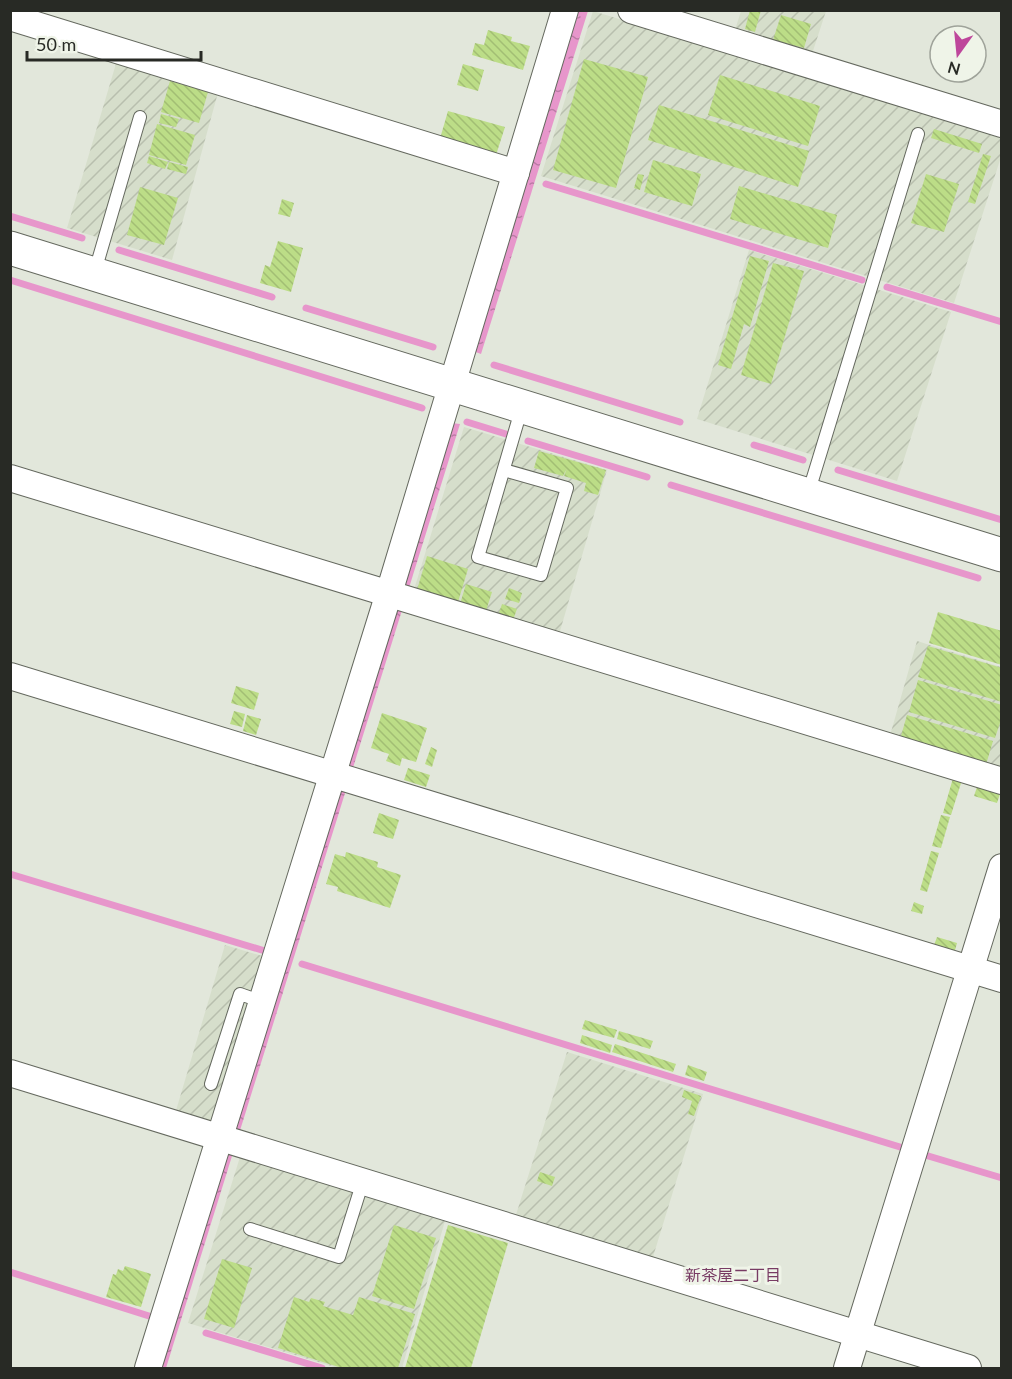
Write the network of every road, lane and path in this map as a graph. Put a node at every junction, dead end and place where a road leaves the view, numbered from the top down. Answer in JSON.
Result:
{"nodes":[{"id":1,"x":565,"y":10,"type":"edge"},
{"id":2,"x":631,"y":10,"type":"edge"},
{"id":3,"x":10,"y":16,"type":"edge"},
{"id":4,"x":140,"y":117,"type":"dead end"},
{"id":5,"x":1002,"y":124,"type":"edge"},
{"id":6,"x":918,"y":134,"type":"dead end"},
{"id":7,"x":516,"y":173,"type":"junction"},
{"id":8,"x":10,"y":248,"type":"edge"},
{"id":9,"x":94,"y":274,"type":"junction"},
{"id":10,"x":452,"y":383,"type":"junction"},
{"id":11,"x":522,"y":405,"type":"junction"},
{"id":12,"x":504,"y":470,"type":"junction"},
{"id":13,"x":10,"y":478,"type":"edge"},
{"id":14,"x":807,"y":494,"type":"junction"},
{"id":15,"x":1002,"y":555,"type":"edge"},
{"id":16,"x":398,"y":596,"type":"junction"},
{"id":17,"x":10,"y":676,"type":"edge"},
{"id":18,"x":342,"y":777,"type":"junction"},
{"id":19,"x":1002,"y":781,"type":"edge"},
{"id":20,"x":1002,"y":867,"type":"edge"},
{"id":21,"x":970,"y":969,"type":"junction"},
{"id":22,"x":1002,"y":978,"type":"edge"},
{"id":23,"x":263,"y":1002,"type":"junction"},
{"id":24,"x":10,"y":1073,"type":"edge"},
{"id":25,"x":211,"y":1084,"type":"dead end"},
{"id":26,"x":229,"y":1140,"type":"junction"},
{"id":27,"x":363,"y":1181,"type":"junction"},
{"id":28,"x":250,"y":1229,"type":"dead end"},
{"id":29,"x":857,"y":1334,"type":"junction"},
{"id":30,"x":148,"y":1368,"type":"edge"},
{"id":31,"x":847,"y":1368,"type":"edge"},
{"id":32,"x":968,"y":1368,"type":"edge"}],
"edges":[{"from":1,"to":7,"type":"street"},
{"from":2,"to":5,"type":"street"},
{"from":3,"to":7,"type":"street"},
{"from":4,"to":9,"type":"lane"},
{"from":6,"to":14,"type":"lane"},
{"from":7,"to":10,"type":"street"},
{"from":8,"to":9,"type":"street"},
{"from":9,"to":10,"type":"street"},
{"from":10,"to":11,"type":"street"},
{"from":10,"to":16,"type":"street"},
{"from":11,"to":12,"type":"lane"},
{"from":11,"to":14,"type":"street"},
{"from":12,"to":12,"type":"lane"},
{"from":13,"to":16,"type":"street"},
{"from":14,"to":15,"type":"street"},
{"from":16,"to":18,"type":"street"},
{"from":16,"to":19,"type":"street"},
{"from":17,"to":18,"type":"street"},
{"from":18,"to":21,"type":"street"},
{"from":18,"to":23,"type":"street"},
{"from":20,"to":21,"type":"street"},
{"from":21,"to":22,"type":"street"},
{"from":21,"to":29,"type":"street"},
{"from":23,"to":25,"type":"lane"},
{"from":23,"to":26,"type":"street"},
{"from":24,"to":26,"type":"street"},
{"from":26,"to":27,"type":"street"},
{"from":26,"to":30,"type":"street"},
{"from":27,"to":28,"type":"lane"},
{"from":27,"to":29,"type":"street"},
{"from":29,"to":31,"type":"street"},
{"from":29,"to":32,"type":"street"}]}
